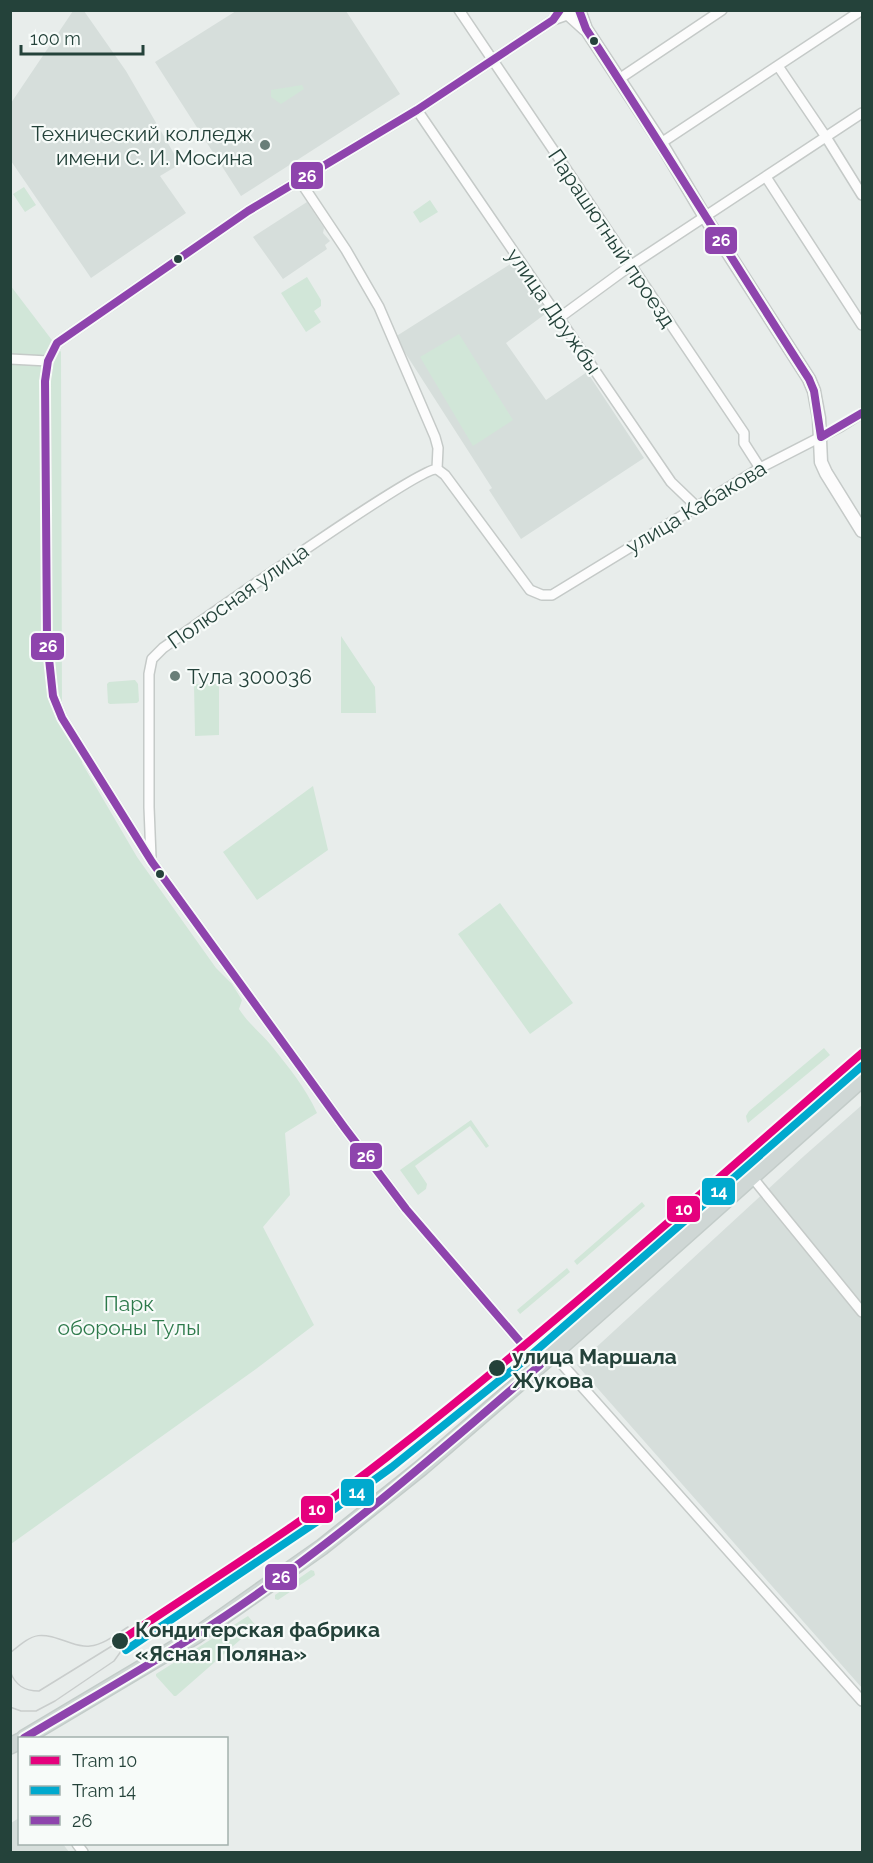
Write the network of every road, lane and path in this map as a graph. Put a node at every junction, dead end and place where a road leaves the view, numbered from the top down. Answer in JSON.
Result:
{"nodes":[{"id":1,"x":459,"y":10,"type":"edge"},
{"id":2,"x":722,"y":10,"type":"edge"},
{"id":3,"x":862,"y":10,"type":"edge"},
{"id":4,"x":569,"y":11,"type":"edge"},
{"id":5,"x":492,"y":61,"type":"junction"},
{"id":6,"x":778,"y":66,"type":"junction"},
{"id":7,"x":619,"y":79,"type":"junction"},
{"id":8,"x":417,"y":110,"type":"junction"},
{"id":9,"x":862,"y":113,"type":"edge"},
{"id":10,"x":826,"y":137,"type":"junction"},
{"id":11,"x":661,"y":143,"type":"junction"},
{"id":12,"x":766,"y":177,"type":"junction"},
{"id":13,"x":300,"y":181,"type":"junction"},
{"id":14,"x":862,"y":195,"type":"edge"},
{"id":15,"x":705,"y":217,"type":"junction"},
{"id":16,"x":630,"y":266,"type":"junction"},
{"id":17,"x":559,"y":318,"type":"junction"},
{"id":18,"x":862,"y":325,"type":"edge"},
{"id":19,"x":10,"y":359,"type":"edge"},
{"id":20,"x":48,"y":362,"type":"junction"},
{"id":21,"x":862,"y":412,"type":"edge"},
{"id":22,"x":821,"y":437,"type":"junction"},
{"id":23,"x":760,"y":468,"type":"junction"},
{"id":24,"x":437,"y":469,"type":"junction"},
{"id":25,"x":697,"y":507,"type":"junction"},
{"id":26,"x":862,"y":531,"type":"edge"},
{"id":27,"x":152,"y":862,"type":"junction"},
{"id":28,"x":862,"y":1079,"type":"edge"},
{"id":29,"x":752,"y":1178,"type":"junction"},
{"id":30,"x":862,"y":1312,"type":"edge"},
{"id":31,"x":553,"y":1354,"type":"junction"},
{"id":32,"x":540,"y":1365,"type":"junction"},
{"id":33,"x":862,"y":1701,"type":"edge"},
{"id":34,"x":29,"y":1737,"type":"edge"}],
"edges":[{"from":1,"to":5,"type":"street","name":"Парашютный проезд"},
{"from":2,"to":7,"type":"street"},
{"from":3,"to":6,"type":"street"},
{"from":4,"to":5,"type":"street"},
{"from":4,"to":7,"type":"street"},
{"from":5,"to":8,"type":"street"},
{"from":5,"to":16,"type":"street","name":"Парашютный проезд"},
{"from":6,"to":10,"type":"street"},
{"from":6,"to":11,"type":"street"},
{"from":7,"to":11,"type":"street"},
{"from":8,"to":13,"type":"street"},
{"from":8,"to":17,"type":"street","name":"улица Дружбы"},
{"from":9,"to":10,"type":"street"},
{"from":10,"to":12,"type":"street"},
{"from":10,"to":14,"type":"street"},
{"from":11,"to":15,"type":"street"},
{"from":12,"to":15,"type":"street"},
{"from":12,"to":18,"type":"street"},
{"from":13,"to":20,"type":"street"},
{"from":13,"to":24,"type":"street"},
{"from":15,"to":16,"type":"street"},
{"from":15,"to":22,"type":"street"},
{"from":16,"to":17,"type":"street"},
{"from":16,"to":23,"type":"street","name":"Парашютный проезд"},
{"from":17,"to":25,"type":"street","name":"улица Дружбы"},
{"from":19,"to":20,"type":"street"},
{"from":20,"to":27,"type":"street"},
{"from":21,"to":22,"type":"street","name":"улица Кабакова"},
{"from":22,"to":23,"type":"street","name":"улица Кабакова"},
{"from":22,"to":26,"type":"street"},
{"from":23,"to":25,"type":"street","name":"улица Кабакова"},
{"from":24,"to":25,"type":"street","name":"улица Кабакова"},
{"from":24,"to":27,"type":"street","name":"Полюсная улица"},
{"from":27,"to":32,"type":"street"},
{"from":28,"to":29,"type":"main road"},
{"from":29,"to":30,"type":"street"},
{"from":29,"to":31,"type":"main road"},
{"from":31,"to":32,"type":"main road"},
{"from":31,"to":33,"type":"street"},
{"from":32,"to":34,"type":"main road"}]}
